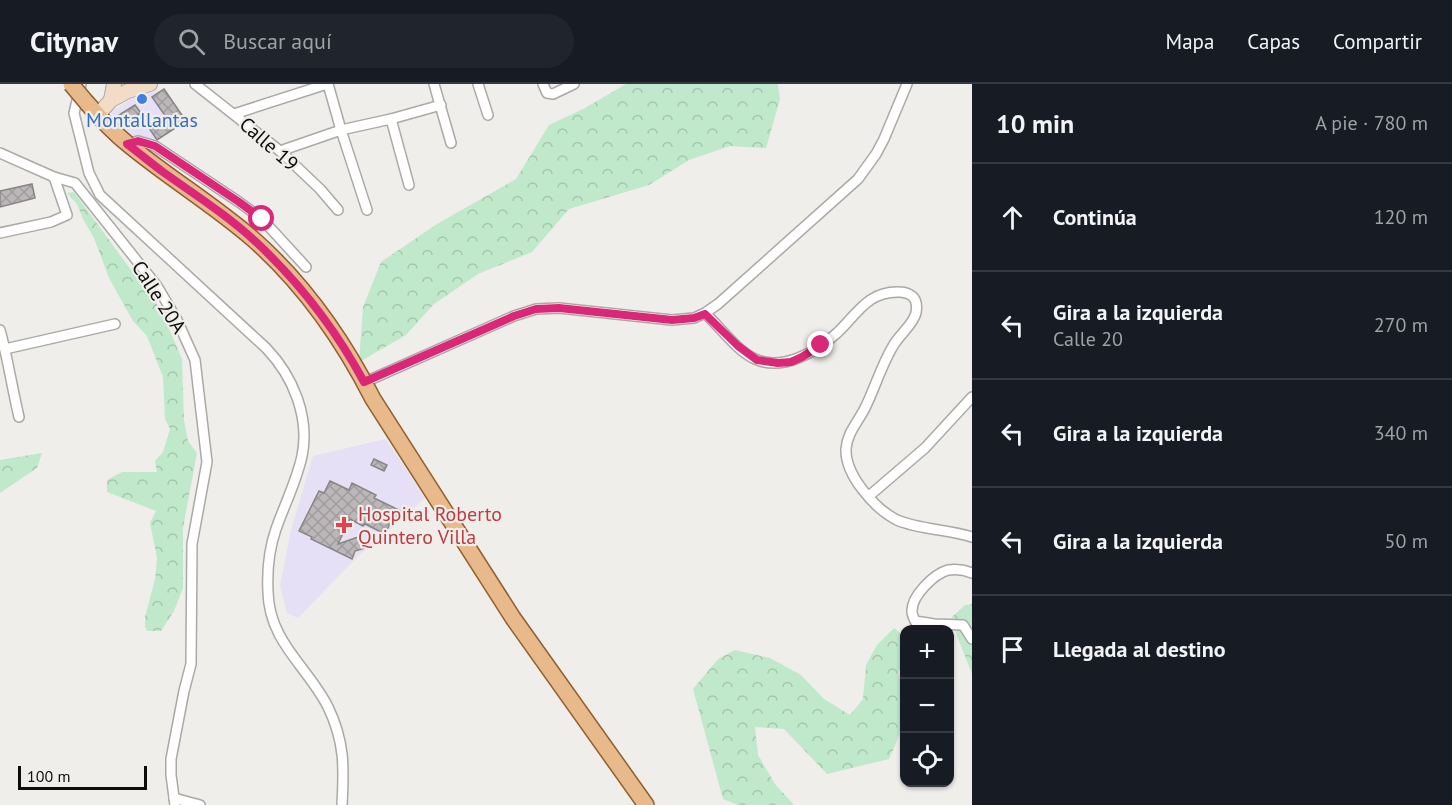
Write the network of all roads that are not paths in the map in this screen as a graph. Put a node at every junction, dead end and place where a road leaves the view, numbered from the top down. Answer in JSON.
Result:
{"nodes":[{"id":1,"x":71,"y":84,"type":"edge"},
{"id":2,"x":81,"y":84,"type":"edge"},
{"id":3,"x":114,"y":84,"type":"edge"},
{"id":4,"x":150,"y":84,"type":"edge"},
{"id":5,"x":195,"y":84,"type":"edge"},
{"id":6,"x":327,"y":84,"type":"edge"},
{"id":7,"x":434,"y":84,"type":"edge"},
{"id":8,"x":478,"y":84,"type":"edge"},
{"id":9,"x":543,"y":84,"type":"edge"},
{"id":10,"x":574,"y":84,"type":"edge"},
{"id":11,"x":907,"y":84,"type":"edge"},
{"id":12,"x":111,"y":100,"type":"junction"},
{"id":13,"x":441,"y":105,"type":"junction"},
{"id":14,"x":234,"y":114,"type":"junction"},
{"id":15,"x":98,"y":115,"type":"junction"},
{"id":16,"x":488,"y":115,"type":"dead end"},
{"id":17,"x":391,"y":119,"type":"junction"},
{"id":18,"x":341,"y":130,"type":"junction"},
{"id":19,"x":451,"y":143,"type":"dead end"},
{"id":20,"x":127,"y":144,"type":"junction"},
{"id":21,"x":280,"y":151,"type":"junction"},
{"id":22,"x":0,"y":153,"type":"edge"},
{"id":23,"x":54,"y":177,"type":"junction"},
{"id":24,"x":75,"y":183,"type":"junction"},
{"id":25,"x":410,"y":185,"type":"dead end"},
{"id":26,"x":100,"y":195,"type":"junction"},
{"id":27,"x":338,"y":210,"type":"dead end"},
{"id":28,"x":367,"y":210,"type":"dead end"},
{"id":29,"x":0,"y":233,"type":"edge"},
{"id":30,"x":306,"y":267,"type":"dead end"},
{"id":31,"x":705,"y":314,"type":"junction"},
{"id":32,"x":115,"y":324,"type":"dead end"},
{"id":33,"x":0,"y":330,"type":"edge"},
{"id":34,"x":5,"y":349,"type":"junction"},
{"id":35,"x":364,"y":382,"type":"junction"},
{"id":36,"x":972,"y":396,"type":"edge"},
{"id":37,"x":19,"y":417,"type":"dead end"},
{"id":38,"x":868,"y":496,"type":"junction"},
{"id":39,"x":972,"y":537,"type":"edge"},
{"id":40,"x":972,"y":573,"type":"edge"},
{"id":41,"x":972,"y":639,"type":"edge"},
{"id":42,"x":175,"y":801,"type":"edge"},
{"id":43,"x":200,"y":805,"type":"edge"},
{"id":44,"x":342,"y":805,"type":"edge"},
{"id":45,"x":646,"y":805,"type":"edge"}],
"edges":[{"from":1,"to":15,"type":"main road","bridge":true},
{"from":2,"to":26,"type":"street"},
{"from":3,"to":12,"type":"main road"},
{"from":4,"to":12,"type":"main road"},
{"from":5,"to":14,"type":"street","name":"Calle 19"},
{"from":6,"to":14,"type":"street"},
{"from":6,"to":18,"type":"street"},
{"from":7,"to":13,"type":"street"},
{"from":8,"to":16,"type":"street"},
{"from":9,"to":10,"type":"street"},
{"from":11,"to":31,"type":"street"},
{"from":12,"to":15,"type":"main road"},
{"from":13,"to":17,"type":"street"},
{"from":13,"to":19,"type":"street"},
{"from":14,"to":21,"type":"street","name":"Calle 19"},
{"from":15,"to":20,"type":"main road"},
{"from":17,"to":18,"type":"street"},
{"from":17,"to":25,"type":"street"},
{"from":18,"to":21,"type":"street"},
{"from":18,"to":28,"type":"street"},
{"from":20,"to":30,"type":"street"},
{"from":20,"to":35,"type":"main road"},
{"from":21,"to":27,"type":"street","name":"Calle 19"},
{"from":22,"to":23,"type":"street"},
{"from":23,"to":24,"type":"street"},
{"from":23,"to":29,"type":"street"},
{"from":24,"to":26,"type":"street"},
{"from":24,"to":42,"type":"street","name":"Calle 20A"},
{"from":26,"to":44,"type":"street"},
{"from":31,"to":35,"type":"street"},
{"from":31,"to":38,"type":"street"},
{"from":32,"to":34,"type":"street"},
{"from":33,"to":34,"type":"street"},
{"from":34,"to":37,"type":"street"},
{"from":35,"to":45,"type":"main road"},
{"from":36,"to":38,"type":"street"},
{"from":38,"to":39,"type":"street"},
{"from":40,"to":41,"type":"street"},
{"from":42,"to":43,"type":"street"}]}
